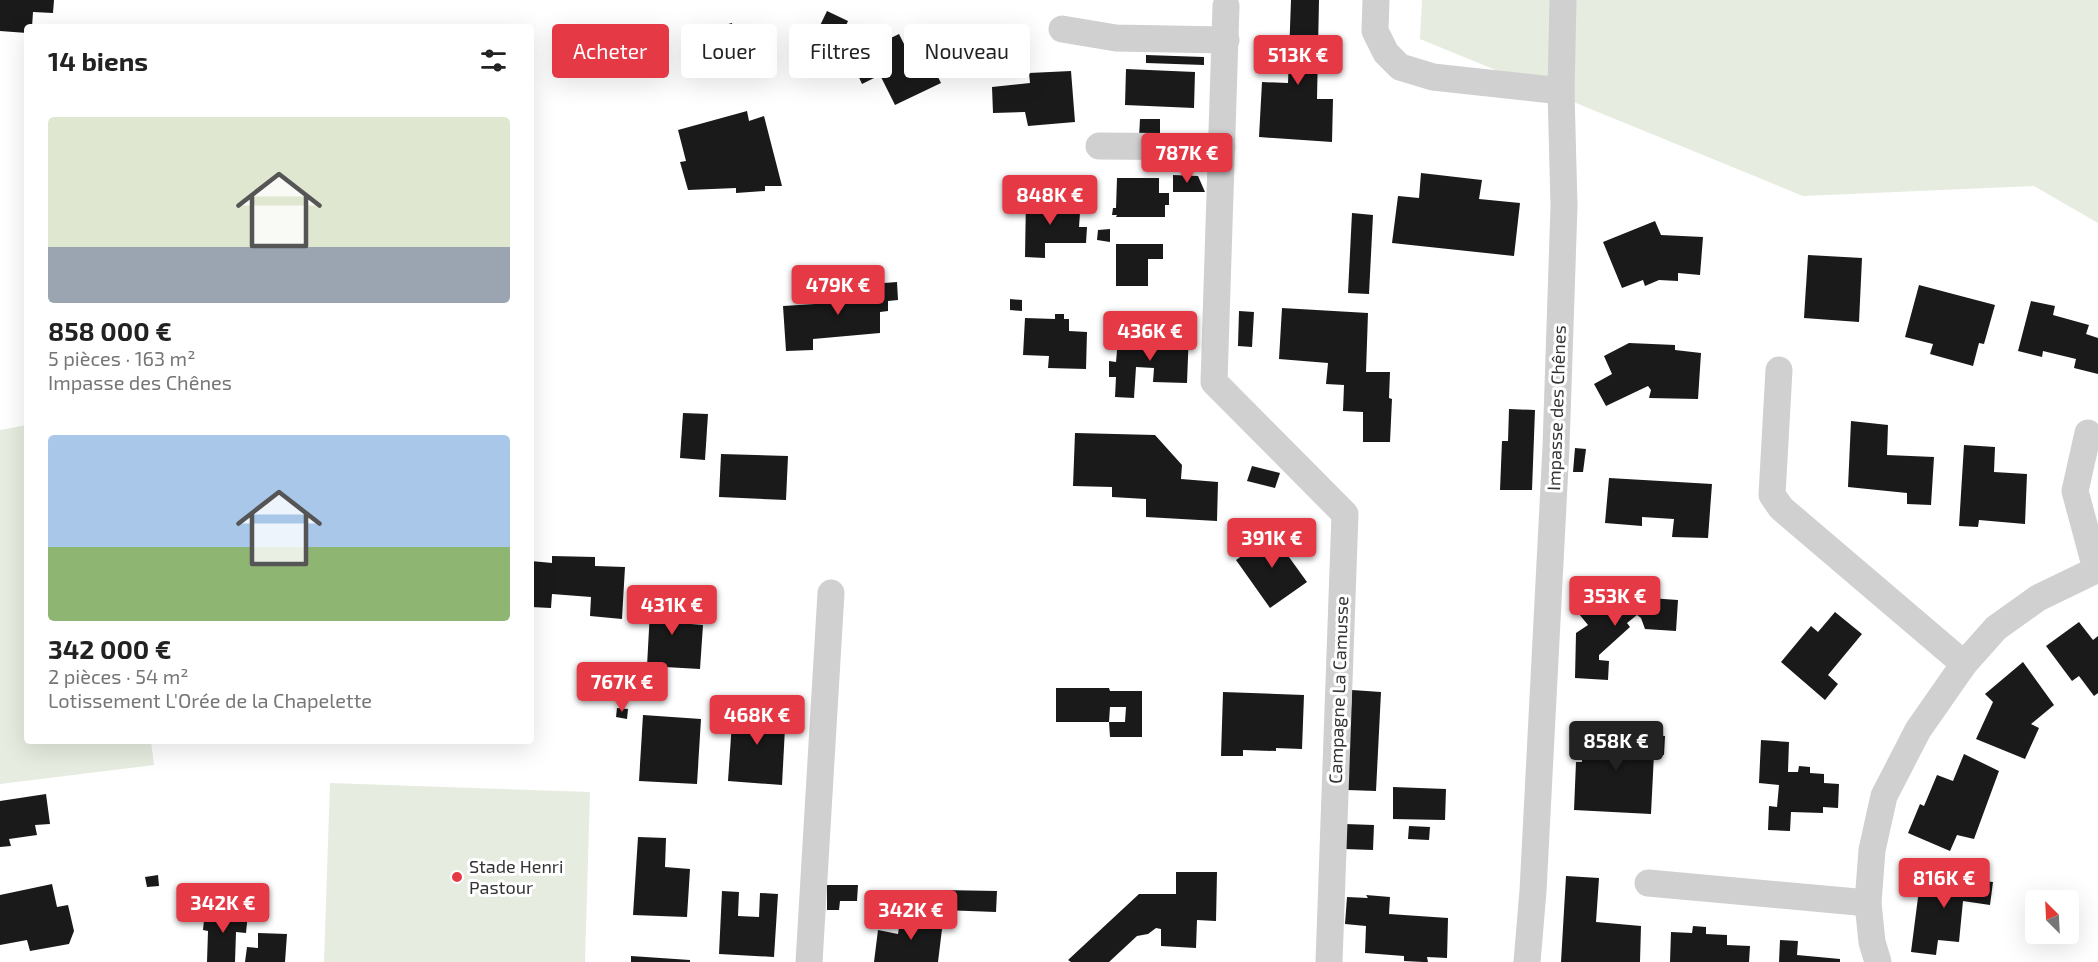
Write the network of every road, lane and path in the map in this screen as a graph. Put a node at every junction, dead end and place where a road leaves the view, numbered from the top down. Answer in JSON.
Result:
{"nodes":[{"id":1,"x":1376,"y":0,"type":"edge"},
{"id":2,"x":1563,"y":0,"type":"edge"},
{"id":3,"x":1226,"y":6,"type":"dead end"},
{"id":4,"x":1062,"y":29,"type":"dead end"},
{"id":5,"x":1226,"y":40,"type":"junction"},
{"id":6,"x":1561,"y":91,"type":"junction"},
{"id":7,"x":1099,"y":146,"type":"dead end"},
{"id":8,"x":1221,"y":147,"type":"junction"},
{"id":9,"x":1779,"y":370,"type":"dead end"},
{"id":10,"x":2088,"y":433,"type":"dead end"},
{"id":11,"x":2097,"y":569,"type":"edge"},
{"id":12,"x":831,"y":593,"type":"dead end"},
{"id":13,"x":1964,"y":664,"type":"junction"},
{"id":14,"x":1648,"y":884,"type":"dead end"},
{"id":15,"x":1868,"y":903,"type":"junction"},
{"id":16,"x":809,"y":962,"type":"edge"},
{"id":17,"x":1329,"y":962,"type":"edge"},
{"id":18,"x":1527,"y":962,"type":"edge"},
{"id":19,"x":1878,"y":962,"type":"edge"}],
"edges":[{"from":1,"to":6,"type":"street"},
{"from":2,"to":6,"type":"street","name":"Impasse des Chênes"},
{"from":3,"to":5,"type":"street","name":"Campagne La Camusse"},
{"from":4,"to":5,"type":"street"},
{"from":5,"to":8,"type":"street","name":"Campagne La Camusse"},
{"from":6,"to":18,"type":"street","name":"Impasse des Chênes"},
{"from":7,"to":8,"type":"street"},
{"from":8,"to":17,"type":"street","name":"Campagne La Camusse"},
{"from":9,"to":13,"type":"street"},
{"from":10,"to":11,"type":"street"},
{"from":11,"to":13,"type":"street"},
{"from":12,"to":16,"type":"street"},
{"from":13,"to":15,"type":"street"},
{"from":14,"to":15,"type":"street"},
{"from":15,"to":19,"type":"street"}]}
